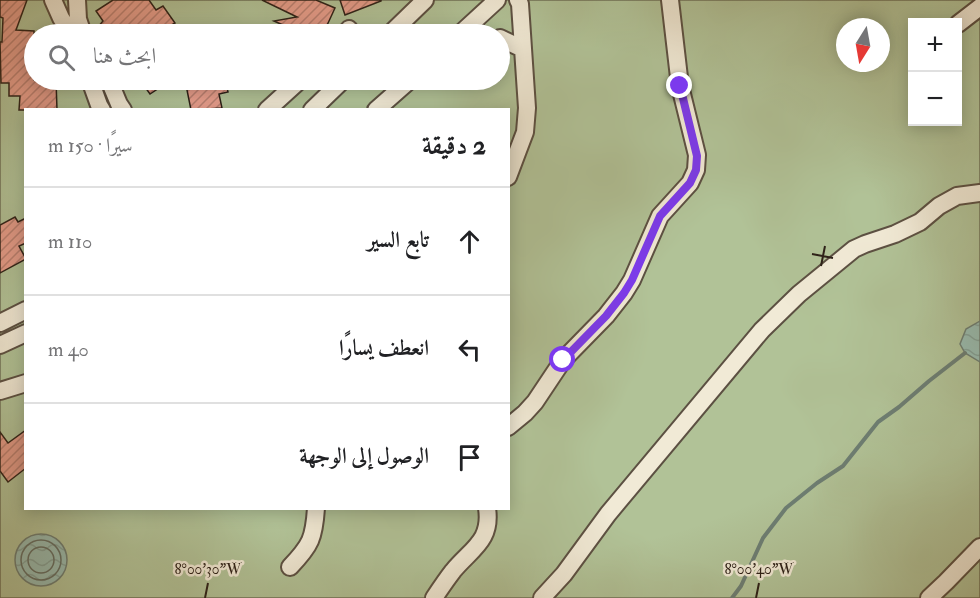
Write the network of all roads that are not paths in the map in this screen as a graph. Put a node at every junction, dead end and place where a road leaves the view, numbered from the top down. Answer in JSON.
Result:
{"nodes":[{"id":1,"x":53,"y":0,"type":"edge"},
{"id":2,"x":77,"y":0,"type":"edge"},
{"id":3,"x":425,"y":0,"type":"edge"},
{"id":4,"x":497,"y":0,"type":"edge"},
{"id":5,"x":518,"y":0,"type":"edge"},
{"id":6,"x":670,"y":0,"type":"edge"},
{"id":7,"x":980,"y":7,"type":"edge"},
{"id":8,"x":962,"y":20,"type":"edge"},
{"id":9,"x":65,"y":24,"type":"edge"},
{"id":10,"x":80,"y":24,"type":"edge"},
{"id":11,"x":400,"y":24,"type":"edge"},
{"id":12,"x":471,"y":24,"type":"edge"},
{"id":13,"x":510,"y":43,"type":"edge"},
{"id":14,"x":523,"y":49,"type":"junction"},
{"id":15,"x":94,"y":90,"type":"edge"},
{"id":16,"x":113,"y":90,"type":"edge"},
{"id":17,"x":289,"y":90,"type":"edge"},
{"id":18,"x":333,"y":90,"type":"edge"},
{"id":19,"x":399,"y":90,"type":"edge"},
{"id":20,"x":101,"y":108,"type":"edge"},
{"id":21,"x":122,"y":108,"type":"edge"},
{"id":22,"x":269,"y":108,"type":"edge"},
{"id":23,"x":314,"y":108,"type":"edge"},
{"id":24,"x":378,"y":108,"type":"edge"},
{"id":25,"x":510,"y":172,"type":"edge"},
{"id":26,"x":980,"y":193,"type":"edge"},
{"id":27,"x":24,"y":311,"type":"edge"},
{"id":28,"x":0,"y":323,"type":"edge"},
{"id":29,"x":24,"y":334,"type":"edge"},
{"id":30,"x":0,"y":345,"type":"edge"},
{"id":31,"x":24,"y":384,"type":"edge"},
{"id":32,"x":0,"y":391,"type":"edge"},
{"id":33,"x":510,"y":425,"type":"edge"},
{"id":34,"x":316,"y":510,"type":"edge"},
{"id":35,"x":487,"y":510,"type":"edge"},
{"id":36,"x":980,"y":547,"type":"edge"},
{"id":37,"x":290,"y":567,"type":"dead end"},
{"id":38,"x":434,"y":598,"type":"edge"},
{"id":39,"x":542,"y":598,"type":"edge"},
{"id":40,"x":929,"y":598,"type":"edge"}],
"edges":[{"from":1,"to":9,"type":"street"},
{"from":2,"to":10,"type":"street"},
{"from":3,"to":11,"type":"street"},
{"from":4,"to":12,"type":"street"},
{"from":5,"to":14,"type":"street"},
{"from":6,"to":33,"type":"street"},
{"from":7,"to":8,"type":"street"},
{"from":13,"to":14,"type":"street"},
{"from":14,"to":25,"type":"street"},
{"from":15,"to":20,"type":"street"},
{"from":16,"to":21,"type":"street"},
{"from":17,"to":22,"type":"street"},
{"from":18,"to":23,"type":"street"},
{"from":19,"to":24,"type":"street"},
{"from":26,"to":39,"type":"street"},
{"from":27,"to":28,"type":"street"},
{"from":29,"to":30,"type":"street"},
{"from":31,"to":32,"type":"street"},
{"from":34,"to":37,"type":"street"},
{"from":35,"to":38,"type":"street"},
{"from":36,"to":40,"type":"street"}]}
